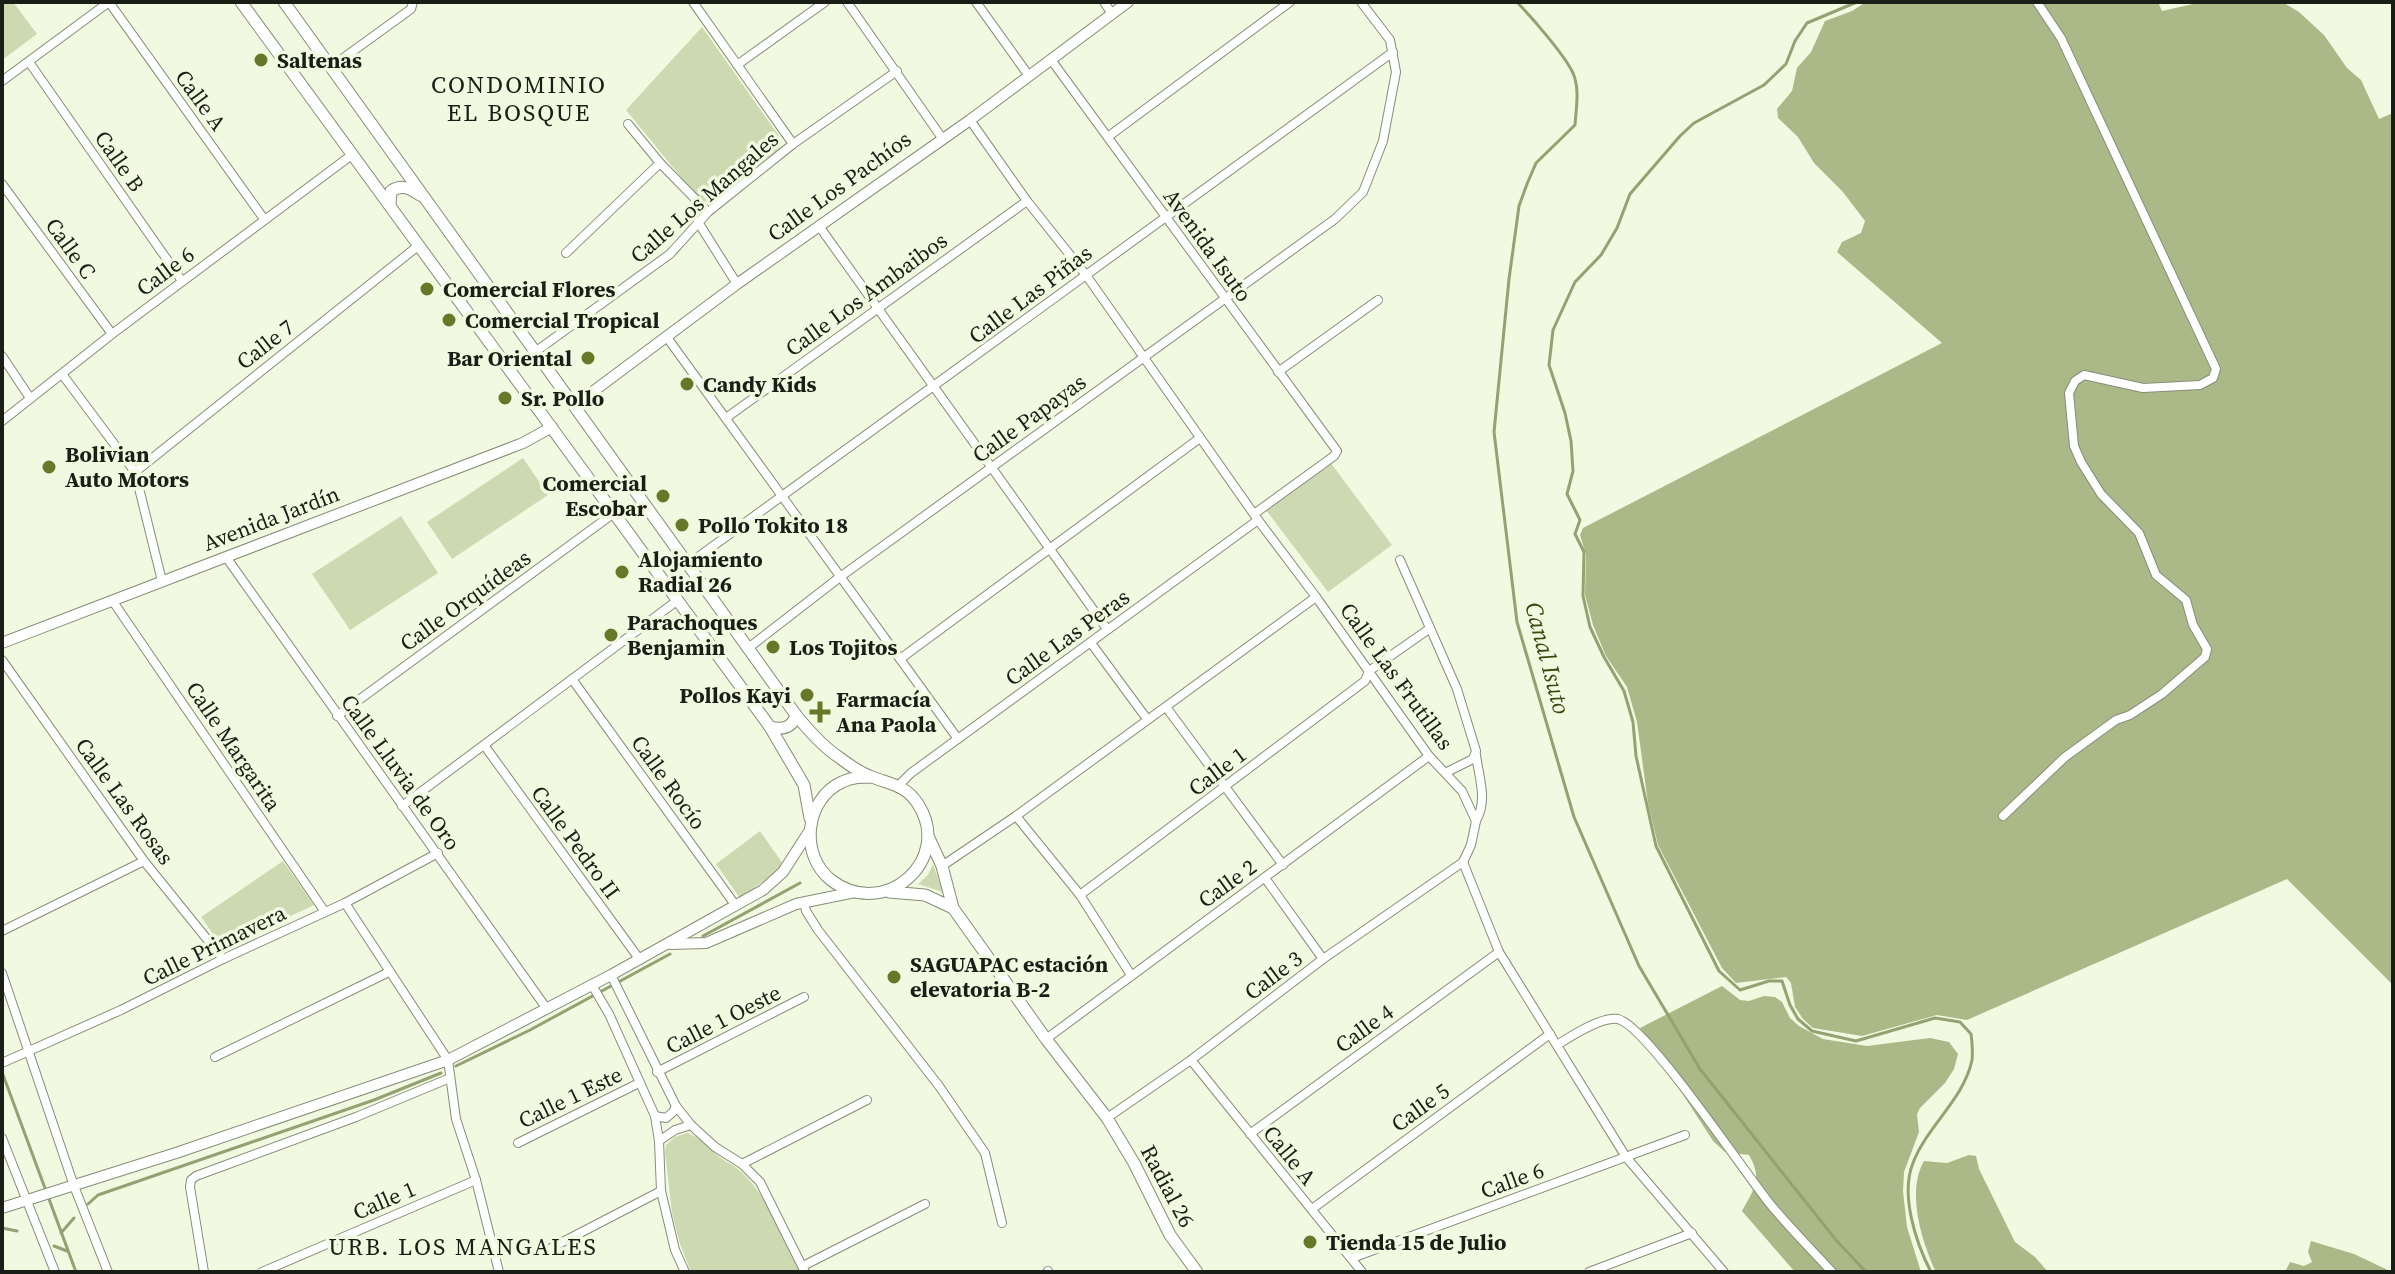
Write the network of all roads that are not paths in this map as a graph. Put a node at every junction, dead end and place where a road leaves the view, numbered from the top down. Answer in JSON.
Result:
{"nodes":[{"id":1,"x":109,"y":2,"type":"edge"},
{"id":2,"x":241,"y":2,"type":"edge"},
{"id":3,"x":284,"y":2,"type":"edge"},
{"id":4,"x":693,"y":2,"type":"edge"},
{"id":5,"x":825,"y":2,"type":"edge"},
{"id":6,"x":847,"y":2,"type":"edge"},
{"id":7,"x":976,"y":2,"type":"edge"},
{"id":8,"x":1104,"y":2,"type":"edge"},
{"id":9,"x":1128,"y":2,"type":"edge"},
{"id":10,"x":1290,"y":2,"type":"edge"},
{"id":11,"x":1361,"y":2,"type":"edge"},
{"id":12,"x":2037,"y":2,"type":"edge"},
{"id":13,"x":413,"y":3,"type":"edge"},
{"id":14,"x":1112,"y":14,"type":"junction"},
{"id":15,"x":1393,"y":52,"type":"junction"},
{"id":16,"x":1052,"y":61,"type":"junction"},
{"id":17,"x":29,"y":62,"type":"junction"},
{"id":18,"x":737,"y":65,"type":"junction"},
{"id":19,"x":331,"y":67,"type":"junction"},
{"id":20,"x":897,"y":71,"type":"junction"},
{"id":21,"x":1029,"y":76,"type":"junction"},
{"id":22,"x":2,"y":81,"type":"edge"},
{"id":23,"x":970,"y":120,"type":"junction"},
{"id":24,"x":628,"y":124,"type":"dead end"},
{"id":25,"x":1109,"y":136,"type":"junction"},
{"id":26,"x":942,"y":138,"type":"junction"},
{"id":27,"x":793,"y":144,"type":"junction"},
{"id":28,"x":353,"y":154,"type":"junction"},
{"id":29,"x":660,"y":163,"type":"junction"},
{"id":30,"x":399,"y":164,"type":"junction"},
{"id":31,"x":372,"y":179,"type":"junction"},
{"id":32,"x":2,"y":184,"type":"edge"},
{"id":33,"x":424,"y":197,"type":"junction"},
{"id":34,"x":1027,"y":201,"type":"junction"},
{"id":35,"x":391,"y":208,"type":"junction"},
{"id":36,"x":708,"y":212,"type":"junction"},
{"id":37,"x":1164,"y":217,"type":"junction"},
{"id":38,"x":264,"y":219,"type":"junction"},
{"id":39,"x":698,"y":222,"type":"junction"},
{"id":40,"x":819,"y":226,"type":"junction"},
{"id":41,"x":418,"y":246,"type":"junction"},
{"id":42,"x":566,"y":253,"type":"dead end"},
{"id":43,"x":1086,"y":275,"type":"junction"},
{"id":44,"x":182,"y":281,"type":"junction"},
{"id":45,"x":737,"y":284,"type":"junction"},
{"id":46,"x":1224,"y":298,"type":"junction"},
{"id":47,"x":1378,"y":300,"type":"dead end"},
{"id":48,"x":878,"y":307,"type":"junction"},
{"id":49,"x":112,"y":334,"type":"junction"},
{"id":50,"x":666,"y":336,"type":"junction"},
{"id":51,"x":535,"y":352,"type":"junction"},
{"id":52,"x":2,"y":356,"type":"edge"},
{"id":53,"x":1144,"y":357,"type":"junction"},
{"id":54,"x":1278,"y":372,"type":"junction"},
{"id":55,"x":62,"y":374,"type":"junction"},
{"id":56,"x":935,"y":387,"type":"junction"},
{"id":57,"x":30,"y":398,"type":"junction"},
{"id":58,"x":575,"y":405,"type":"junction"},
{"id":59,"x":726,"y":418,"type":"junction"},
{"id":60,"x":2,"y":421,"type":"edge"},
{"id":61,"x":552,"y":427,"type":"junction"},
{"id":62,"x":1200,"y":438,"type":"junction"},
{"id":63,"x":1337,"y":451,"type":"joint"},
{"id":64,"x":992,"y":467,"type":"junction"},
{"id":65,"x":135,"y":472,"type":"junction"},
{"id":66,"x":782,"y":496,"type":"junction"},
{"id":67,"x":614,"y":513,"type":"junction"},
{"id":68,"x":1256,"y":517,"type":"junction"},
{"id":69,"x":1049,"y":548,"type":"junction"},
{"id":70,"x":226,"y":557,"type":"junction"},
{"id":71,"x":1400,"y":560,"type":"dead end"},
{"id":72,"x":687,"y":565,"type":"junction"},
{"id":73,"x":840,"y":577,"type":"junction"},
{"id":74,"x":162,"y":581,"type":"junction"},
{"id":75,"x":1316,"y":597,"type":"junction"},
{"id":76,"x":112,"y":600,"type":"junction"},
{"id":77,"x":678,"y":600,"type":"junction"},
{"id":78,"x":1107,"y":629,"type":"junction"},
{"id":79,"x":1429,"y":629,"type":"junction"},
{"id":80,"x":2,"y":643,"type":"edge"},
{"id":81,"x":1091,"y":643,"type":"junction"},
{"id":82,"x":747,"y":649,"type":"junction"},
{"id":83,"x":900,"y":659,"type":"junction"},
{"id":84,"x":2,"y":660,"type":"edge"},
{"id":85,"x":1369,"y":671,"type":"junction"},
{"id":86,"x":572,"y":679,"type":"junction"},
{"id":87,"x":1166,"y":707,"type":"junction"},
{"id":88,"x":796,"y":715,"type":"junction"},
{"id":89,"x":337,"y":716,"type":"junction"},
{"id":90,"x":1147,"y":719,"type":"junction"},
{"id":91,"x":770,"y":727,"type":"junction"},
{"id":92,"x":958,"y":739,"type":"junction"},
{"id":93,"x":484,"y":745,"type":"junction"},
{"id":94,"x":1475,"y":755,"type":"junction"},
{"id":95,"x":1429,"y":756,"type":"junction"},
{"id":96,"x":1447,"y":772,"type":"junction"},
{"id":97,"x":872,"y":777,"type":"junction"},
{"id":98,"x":899,"y":785,"type":"junction"},
{"id":99,"x":1227,"y":787,"type":"junction"},
{"id":100,"x":402,"y":806,"type":"junction"},
{"id":101,"x":1016,"y":816,"type":"junction"},
{"id":102,"x":2003,"y":816,"type":"dead end"},
{"id":103,"x":1476,"y":821,"type":"junction"},
{"id":104,"x":810,"y":826,"type":"junction"},
{"id":105,"x":927,"y":830,"type":"junction"},
{"id":106,"x":438,"y":853,"type":"junction"},
{"id":107,"x":144,"y":861,"type":"junction"},
{"id":108,"x":1463,"y":862,"type":"junction"},
{"id":109,"x":1283,"y":865,"type":"junction"},
{"id":110,"x":942,"y":866,"type":"junction"},
{"id":111,"x":1265,"y":878,"type":"junction"},
{"id":112,"x":855,"y":892,"type":"junction"},
{"id":113,"x":879,"y":892,"type":"junction"},
{"id":114,"x":1080,"y":895,"type":"junction"},
{"id":115,"x":804,"y":902,"type":"junction"},
{"id":116,"x":345,"y":903,"type":"junction"},
{"id":117,"x":736,"y":906,"type":"junction"},
{"id":118,"x":953,"y":908,"type":"junction"},
{"id":119,"x":325,"y":912,"type":"junction"},
{"id":120,"x":2,"y":931,"type":"edge"},
{"id":121,"x":669,"y":943,"type":"junction"},
{"id":122,"x":1499,"y":952,"type":"junction"},
{"id":123,"x":223,"y":959,"type":"junction"},
{"id":124,"x":1323,"y":959,"type":"junction"},
{"id":125,"x":640,"y":960,"type":"junction"},
{"id":126,"x":389,"y":972,"type":"junction"},
{"id":127,"x":2,"y":973,"type":"edge"},
{"id":128,"x":1131,"y":975,"type":"junction"},
{"id":129,"x":614,"y":982,"type":"junction"},
{"id":130,"x":597,"y":991,"type":"junction"},
{"id":131,"x":804,"y":997,"type":"dead end"},
{"id":132,"x":547,"y":1009,"type":"junction"},
{"id":133,"x":1550,"y":1034,"type":"junction"},
{"id":134,"x":1046,"y":1039,"type":"junction"},
{"id":135,"x":1557,"y":1045,"type":"junction"},
{"id":136,"x":27,"y":1051,"type":"junction"},
{"id":137,"x":215,"y":1057,"type":"dead end"},
{"id":138,"x":448,"y":1060,"type":"junction"},
{"id":139,"x":1191,"y":1060,"type":"junction"},
{"id":140,"x":4,"y":1062,"type":"edge"},
{"id":141,"x":657,"y":1072,"type":"junction"},
{"id":142,"x":450,"y":1078,"type":"junction"},
{"id":143,"x":639,"y":1083,"type":"junction"},
{"id":144,"x":867,"y":1100,"type":"dead end"},
{"id":145,"x":676,"y":1106,"type":"junction"},
{"id":146,"x":655,"y":1116,"type":"junction"},
{"id":147,"x":1107,"y":1118,"type":"junction"},
{"id":148,"x":691,"y":1125,"type":"junction"},
{"id":149,"x":1250,"y":1134,"type":"junction"},
{"id":150,"x":1685,"y":1135,"type":"dead end"},
{"id":151,"x":2,"y":1138,"type":"edge"},
{"id":152,"x":659,"y":1141,"type":"junction"},
{"id":153,"x":518,"y":1143,"type":"dead end"},
{"id":154,"x":1626,"y":1157,"type":"junction"},
{"id":155,"x":742,"y":1164,"type":"junction"},
{"id":156,"x":476,"y":1180,"type":"junction"},
{"id":157,"x":68,"y":1188,"type":"junction"},
{"id":158,"x":661,"y":1191,"type":"junction"},
{"id":159,"x":28,"y":1200,"type":"junction"},
{"id":160,"x":925,"y":1204,"type":"dead end"},
{"id":161,"x":2,"y":1208,"type":"edge"},
{"id":162,"x":1312,"y":1209,"type":"junction"},
{"id":163,"x":1002,"y":1223,"type":"dead end"},
{"id":164,"x":1692,"y":1233,"type":"junction"},
{"id":165,"x":551,"y":1248,"type":"dead end"},
{"id":166,"x":1352,"y":1258,"type":"junction"},
{"id":167,"x":804,"y":1269,"type":"edge"},
{"id":168,"x":55,"y":1272,"type":"edge"},
{"id":169,"x":108,"y":1272,"type":"edge"},
{"id":170,"x":204,"y":1272,"type":"edge"},
{"id":171,"x":262,"y":1272,"type":"edge"},
{"id":172,"x":499,"y":1272,"type":"edge"},
{"id":173,"x":685,"y":1272,"type":"edge"},
{"id":174,"x":1197,"y":1272,"type":"edge"},
{"id":175,"x":1362,"y":1272,"type":"edge"},
{"id":176,"x":1589,"y":1272,"type":"edge"},
{"id":177,"x":1724,"y":1272,"type":"edge"},
{"id":178,"x":1832,"y":1272,"type":"edge"}],
"edges":[{"from":1,"to":17,"type":"street"},
{"from":1,"to":38,"type":"street","name":"Calle A"},
{"from":2,"to":28,"type":"main road"},
{"from":3,"to":19,"type":"main road"},
{"from":4,"to":18,"type":"street"},
{"from":5,"to":18,"type":"street"},
{"from":6,"to":20,"type":"street"},
{"from":7,"to":21,"type":"street"},
{"from":8,"to":14,"type":"street"},
{"from":9,"to":14,"type":"street","name":"Calle Los Pachíos"},
{"from":10,"to":25,"type":"street"},
{"from":11,"to":15,"type":"street"},
{"from":12,"to":102,"type":"street"},
{"from":13,"to":19,"type":"street"},
{"from":14,"to":16,"type":"street","name":"Calle Los Pachíos"},
{"from":15,"to":37,"type":"street","name":"Calle Las Piñas"},
{"from":15,"to":46,"type":"street","name":"Calle Papayas"},
{"from":16,"to":21,"type":"street","name":"Calle Los Pachíos"},
{"from":16,"to":25,"type":"street","name":"Avenida Isuto"},
{"from":17,"to":22,"type":"street"},
{"from":17,"to":44,"type":"street","name":"Calle B"},
{"from":18,"to":27,"type":"street"},
{"from":19,"to":30,"type":"main road"},
{"from":20,"to":26,"type":"street"},
{"from":20,"to":27,"type":"street","name":"Calle Los Mangales"},
{"from":21,"to":23,"type":"street","name":"Calle Los Pachíos"},
{"from":23,"to":26,"type":"street","name":"Calle Los Pachíos"},
{"from":23,"to":34,"type":"street","name":"Calle Las Frutillas"},
{"from":24,"to":29,"type":"street"},
{"from":25,"to":37,"type":"street","name":"Avenida Isuto"},
{"from":26,"to":40,"type":"street","name":"Calle Los Pachíos"},
{"from":27,"to":36,"type":"street","name":"Calle Los Mangales"},
{"from":28,"to":31,"type":"main road"},
{"from":28,"to":38,"type":"street","name":"Calle 6"},
{"from":29,"to":36,"type":"street"},
{"from":29,"to":42,"type":"street"},
{"from":30,"to":31,"type":"main road"},
{"from":30,"to":33,"type":"main road"},
{"from":31,"to":35,"type":"main road"},
{"from":32,"to":49,"type":"street","name":"Calle C"},
{"from":33,"to":35,"type":"main road"},
{"from":33,"to":51,"type":"main road"},
{"from":34,"to":43,"type":"street","name":"Calle Las Frutillas"},
{"from":34,"to":48,"type":"street","name":"Calle Los Ambaibos"},
{"from":35,"to":41,"type":"main road"},
{"from":36,"to":39,"type":"street","name":"Calle Los Mangales"},
{"from":37,"to":43,"type":"street","name":"Calle Las Piñas"},
{"from":37,"to":46,"type":"street","name":"Avenida Isuto"},
{"from":38,"to":44,"type":"street","name":"Calle 6"},
{"from":39,"to":45,"type":"street"},
{"from":39,"to":51,"type":"street","name":"Calle Los Mangales"},
{"from":40,"to":45,"type":"street","name":"Calle Los Pachíos"},
{"from":40,"to":48,"type":"street"},
{"from":41,"to":61,"type":"main road"},
{"from":41,"to":65,"type":"street","name":"Calle 7"},
{"from":43,"to":53,"type":"street","name":"Calle Las Frutillas"},
{"from":43,"to":56,"type":"street","name":"Calle Las Piñas"},
{"from":44,"to":49,"type":"street","name":"Calle 6"},
{"from":45,"to":50,"type":"street","name":"Calle Los Pachíos"},
{"from":46,"to":53,"type":"street","name":"Calle Papayas"},
{"from":46,"to":54,"type":"street","name":"Avenida Isuto"},
{"from":47,"to":54,"type":"street"},
{"from":48,"to":56,"type":"street"},
{"from":48,"to":59,"type":"street","name":"Calle Los Ambaibos"},
{"from":49,"to":55,"type":"street","name":"Calle 6"},
{"from":50,"to":58,"type":"street","name":"Calle Los Pachíos"},
{"from":50,"to":59,"type":"street"},
{"from":51,"to":58,"type":"main road"},
{"from":52,"to":57,"type":"street"},
{"from":53,"to":62,"type":"street","name":"Calle Las Frutillas"},
{"from":53,"to":64,"type":"street","name":"Calle Papayas"},
{"from":54,"to":63,"type":"street","name":"Avenida Isuto"},
{"from":55,"to":57,"type":"street","name":"Calle 6"},
{"from":55,"to":65,"type":"street"},
{"from":56,"to":64,"type":"street"},
{"from":56,"to":66,"type":"street","name":"Calle Las Piñas"},
{"from":57,"to":60,"type":"street","name":"Calle 6"},
{"from":58,"to":72,"type":"main road"},
{"from":59,"to":66,"type":"street"},
{"from":61,"to":67,"type":"main road"},
{"from":61,"to":70,"type":"street","name":"Avenida Jardín"},
{"from":62,"to":68,"type":"street","name":"Calle Las Frutillas"},
{"from":62,"to":69,"type":"street"},
{"from":63,"to":68,"type":"street","name":"Calle Las Peras"},
{"from":64,"to":69,"type":"street"},
{"from":64,"to":73,"type":"street","name":"Calle Papayas"},
{"from":65,"to":74,"type":"street"},
{"from":66,"to":72,"type":"street","name":"Calle Las Piñas"},
{"from":66,"to":73,"type":"street"},
{"from":67,"to":77,"type":"main road"},
{"from":67,"to":89,"type":"street","name":"Calle Orquídeas"},
{"from":68,"to":75,"type":"street","name":"Calle Las Frutillas"},
{"from":68,"to":78,"type":"street","name":"Calle Las Peras"},
{"from":69,"to":78,"type":"street"},
{"from":69,"to":83,"type":"street"},
{"from":70,"to":74,"type":"street","name":"Avenida Jardín"},
{"from":70,"to":89,"type":"street","name":"Calle Lluvia de Oro"},
{"from":71,"to":79,"type":"street"},
{"from":72,"to":82,"type":"main road"},
{"from":73,"to":82,"type":"street","name":"Calle Papayas"},
{"from":73,"to":83,"type":"street"},
{"from":74,"to":76,"type":"street","name":"Avenida Jardín"},
{"from":75,"to":85,"type":"street","name":"Calle Las Frutillas"},
{"from":75,"to":87,"type":"street"},
{"from":76,"to":80,"type":"street","name":"Avenida Jardín"},
{"from":76,"to":119,"type":"street","name":"Calle Margarita"},
{"from":77,"to":86,"type":"street"},
{"from":77,"to":91,"type":"main road"},
{"from":78,"to":81,"type":"street","name":"Calle Las Peras"},
{"from":79,"to":85,"type":"street","name":"Calle 1"},
{"from":79,"to":94,"type":"street"},
{"from":81,"to":90,"type":"street"},
{"from":81,"to":92,"type":"street","name":"Calle Las Peras"},
{"from":82,"to":88,"type":"main road"},
{"from":83,"to":92,"type":"street"},
{"from":84,"to":107,"type":"street","name":"Calle Las Rosas"},
{"from":85,"to":95,"type":"street","name":"Calle Las Frutillas"},
{"from":85,"to":99,"type":"street","name":"Calle 1"},
{"from":86,"to":93,"type":"street"},
{"from":86,"to":117,"type":"street","name":"Calle Rocío"},
{"from":87,"to":90,"type":"street"},
{"from":87,"to":99,"type":"street"},
{"from":88,"to":91,"type":"main road"},
{"from":88,"to":97,"type":"main road"},
{"from":89,"to":100,"type":"street","name":"Calle Lluvia de Oro"},
{"from":90,"to":101,"type":"street"},
{"from":91,"to":104,"type":"main road"},
{"from":92,"to":98,"type":"street","name":"Calle Las Peras"},
{"from":93,"to":100,"type":"street"},
{"from":93,"to":125,"type":"street","name":"Calle Pedro II"},
{"from":94,"to":96,"type":"street"},
{"from":94,"to":103,"type":"street"},
{"from":95,"to":96,"type":"street","name":"Calle Las Frutillas"},
{"from":95,"to":109,"type":"street","name":"Calle 2"},
{"from":96,"to":103,"type":"street","name":"Calle Las Frutillas"},
{"from":97,"to":98,"type":"main road"},
{"from":97,"to":104,"type":"main road"},
{"from":98,"to":105,"type":"main road"},
{"from":99,"to":109,"type":"street"},
{"from":99,"to":114,"type":"street","name":"Calle 1"},
{"from":100,"to":106,"type":"street","name":"Calle Lluvia de Oro"},
{"from":101,"to":110,"type":"street"},
{"from":101,"to":114,"type":"street"},
{"from":103,"to":108,"type":"street"},
{"from":104,"to":112,"type":"main road"},
{"from":104,"to":117,"type":"street"},
{"from":105,"to":110,"type":"main road"},
{"from":105,"to":113,"type":"main road"},
{"from":106,"to":116,"type":"street","name":"Calle Primavera"},
{"from":106,"to":132,"type":"street","name":"Calle Lluvia de Oro"},
{"from":107,"to":120,"type":"street"},
{"from":107,"to":123,"type":"street","name":"Calle Las Rosas"},
{"from":108,"to":122,"type":"street"},
{"from":108,"to":124,"type":"street","name":"Calle 3"},
{"from":109,"to":111,"type":"street","name":"Calle 2"},
{"from":110,"to":118,"type":"main road"},
{"from":111,"to":124,"type":"street"},
{"from":111,"to":128,"type":"street","name":"Calle 2"},
{"from":112,"to":113,"type":"main road"},
{"from":112,"to":115,"type":"street"},
{"from":113,"to":118,"type":"main road"},
{"from":114,"to":128,"type":"street"},
{"from":115,"to":121,"type":"street"},
{"from":115,"to":163,"type":"street"},
{"from":116,"to":119,"type":"street","name":"Calle Primavera"},
{"from":116,"to":126,"type":"street"},
{"from":117,"to":121,"type":"street"},
{"from":118,"to":134,"type":"main road","name":"Radial 26"},
{"from":119,"to":123,"type":"street","name":"Calle Primavera"},
{"from":121,"to":125,"type":"street"},
{"from":122,"to":133,"type":"street"},
{"from":122,"to":149,"type":"street","name":"Calle 4"},
{"from":123,"to":136,"type":"street","name":"Calle Primavera"},
{"from":124,"to":139,"type":"street","name":"Calle 3"},
{"from":125,"to":129,"type":"street"},
{"from":126,"to":137,"type":"street"},
{"from":126,"to":138,"type":"street"},
{"from":127,"to":136,"type":"street"},
{"from":128,"to":134,"type":"street","name":"Calle 2"},
{"from":129,"to":130,"type":"street"},
{"from":129,"to":141,"type":"street"},
{"from":130,"to":132,"type":"street"},
{"from":130,"to":143,"type":"street"},
{"from":131,"to":141,"type":"street","name":"Calle 1 Oeste"},
{"from":132,"to":138,"type":"street"},
{"from":133,"to":135,"type":"street"},
{"from":133,"to":162,"type":"street","name":"Calle 5"},
{"from":134,"to":147,"type":"main road","name":"Radial 26"},
{"from":135,"to":154,"type":"street"},
{"from":135,"to":178,"type":"street"},
{"from":136,"to":140,"type":"street","name":"Calle Primavera"},
{"from":136,"to":157,"type":"street"},
{"from":138,"to":142,"type":"street"},
{"from":138,"to":157,"type":"street"},
{"from":139,"to":147,"type":"street","name":"Calle 3"},
{"from":139,"to":149,"type":"street","name":"Calle A"},
{"from":141,"to":145,"type":"street"},
{"from":142,"to":156,"type":"street"},
{"from":142,"to":170,"type":"street"},
{"from":143,"to":146,"type":"street"},
{"from":143,"to":153,"type":"street","name":"Calle 1 Este"},
{"from":144,"to":155,"type":"street"},
{"from":145,"to":146,"type":"street"},
{"from":145,"to":148,"type":"street"},
{"from":146,"to":152,"type":"street"},
{"from":147,"to":174,"type":"main road","name":"Radial 26"},
{"from":148,"to":152,"type":"street"},
{"from":148,"to":155,"type":"street"},
{"from":149,"to":162,"type":"street","name":"Calle A"},
{"from":150,"to":154,"type":"street","name":"Calle 6"},
{"from":151,"to":159,"type":"street"},
{"from":152,"to":158,"type":"street"},
{"from":154,"to":164,"type":"street"},
{"from":154,"to":166,"type":"street","name":"Calle 6"},
{"from":155,"to":167,"type":"street"},
{"from":156,"to":171,"type":"street","name":"Calle 1"},
{"from":156,"to":172,"type":"street"},
{"from":157,"to":159,"type":"street"},
{"from":157,"to":169,"type":"street"},
{"from":158,"to":165,"type":"street"},
{"from":158,"to":173,"type":"street"},
{"from":159,"to":161,"type":"street"},
{"from":159,"to":168,"type":"street"},
{"from":160,"to":167,"type":"street"},
{"from":162,"to":166,"type":"street","name":"Calle A"},
{"from":164,"to":176,"type":"street"},
{"from":164,"to":177,"type":"street"},
{"from":166,"to":175,"type":"street","name":"Calle A"}]}
